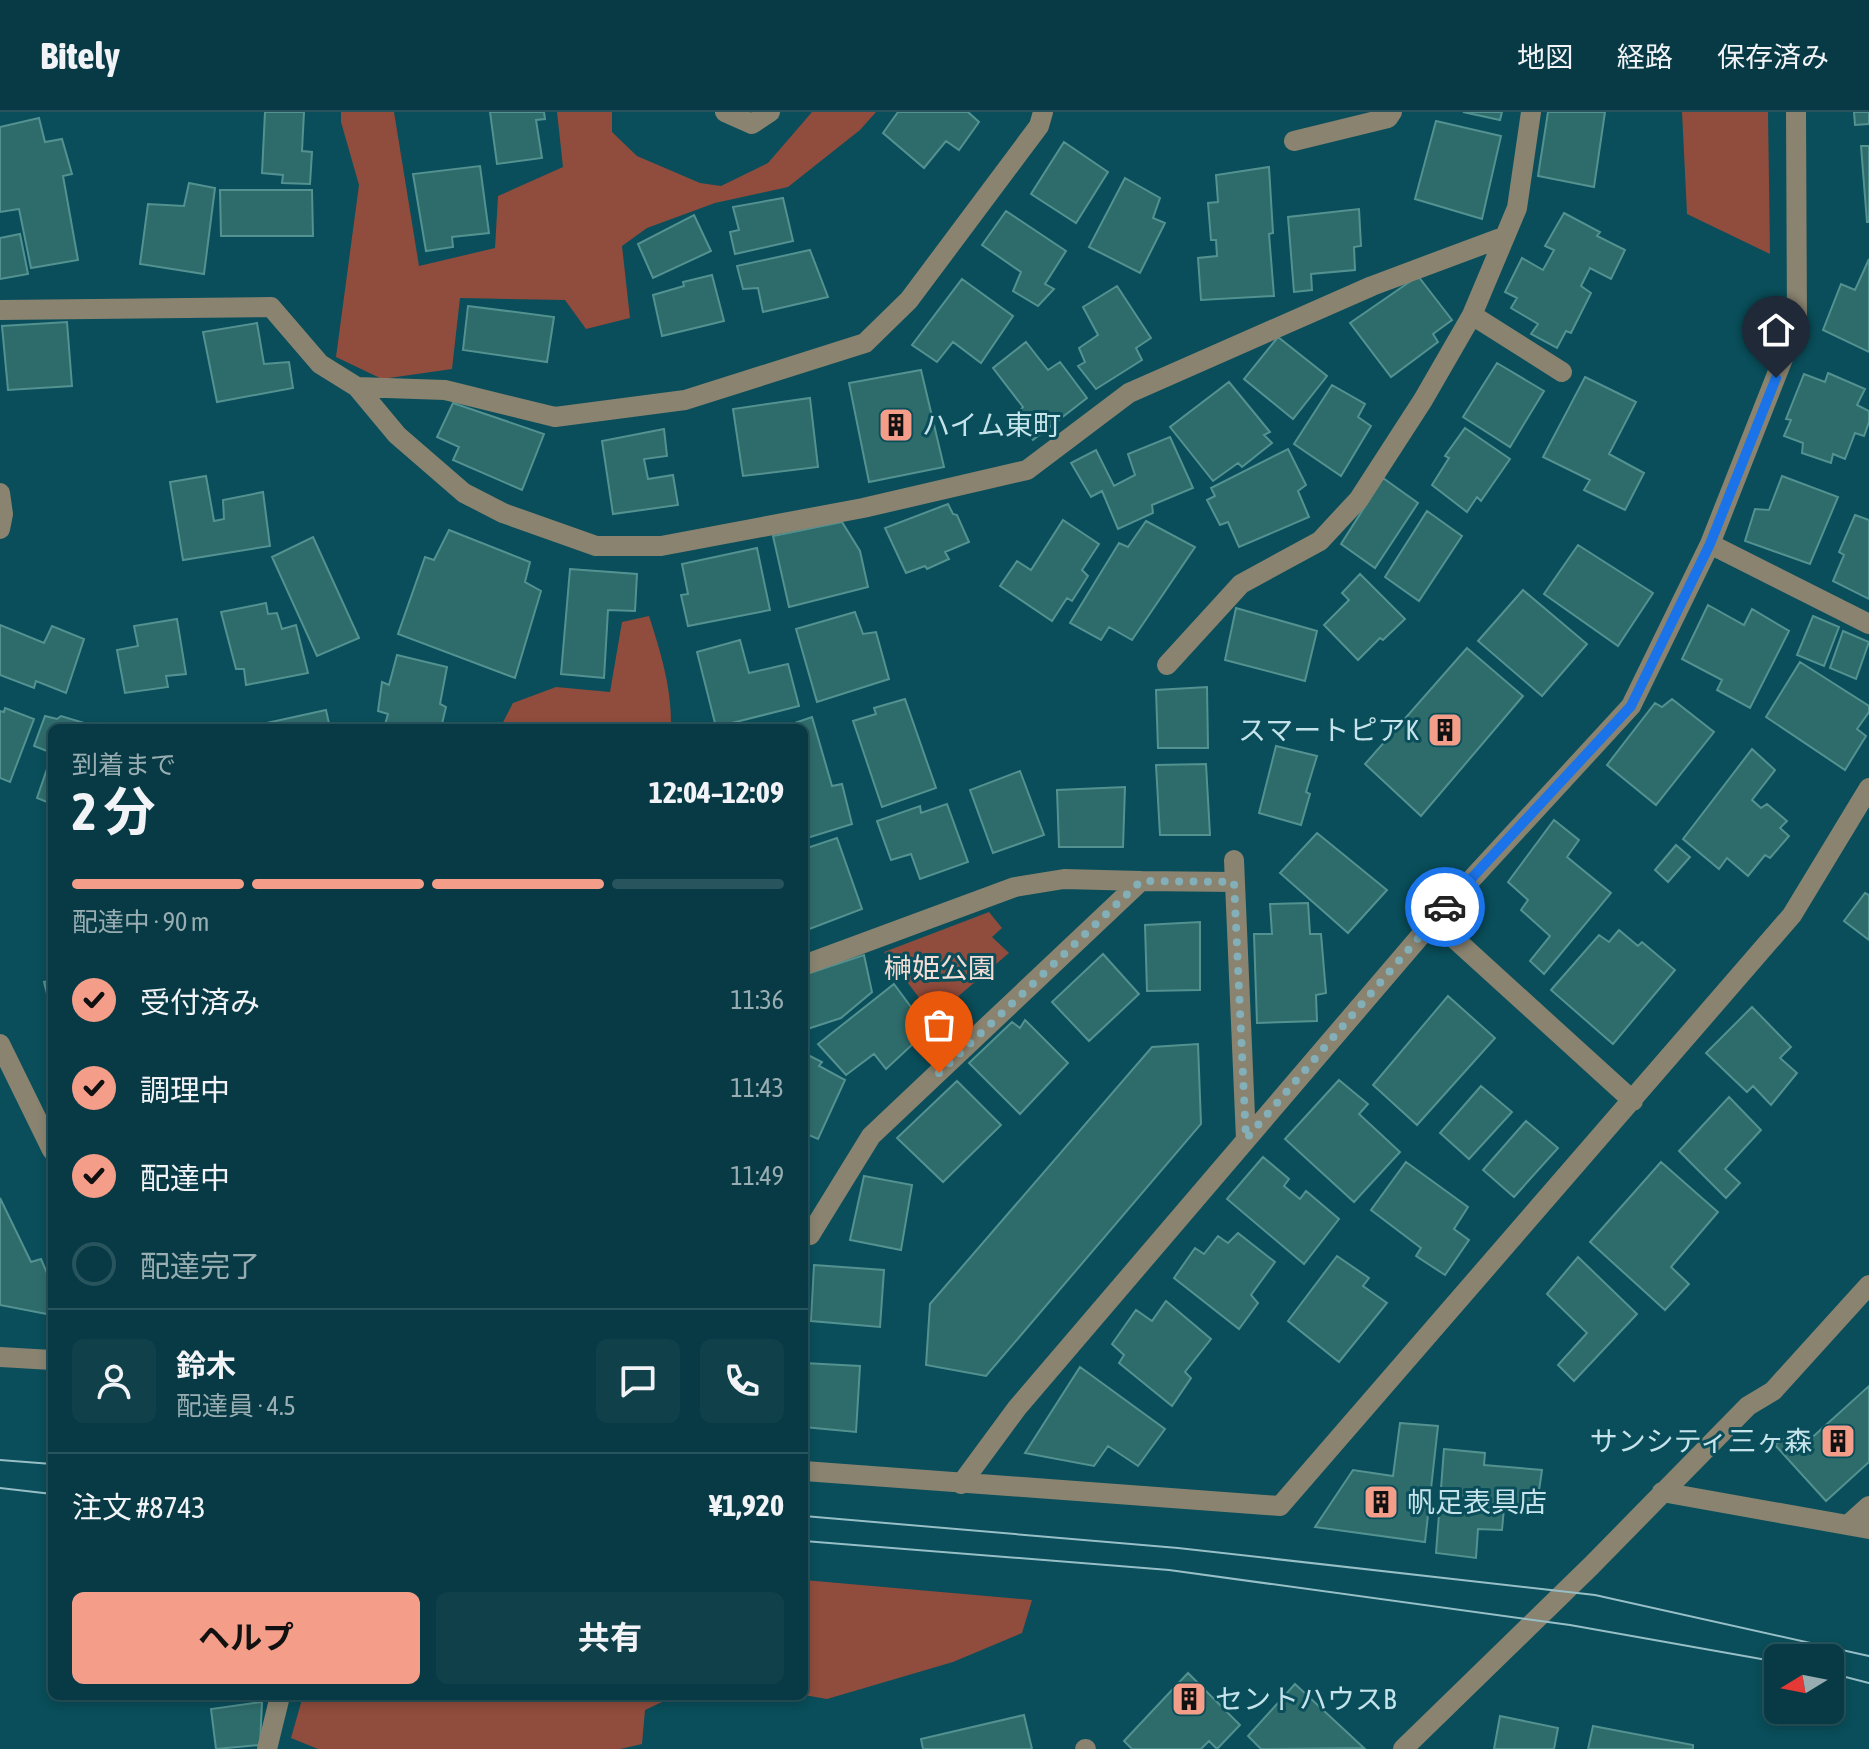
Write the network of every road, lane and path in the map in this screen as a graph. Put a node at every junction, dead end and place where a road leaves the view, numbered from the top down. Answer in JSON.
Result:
{"nodes":[{"id":1,"x":725,"y":112,"type":"edge"},
{"id":2,"x":770,"y":112,"type":"edge"},
{"id":3,"x":1043,"y":112,"type":"edge"},
{"id":4,"x":1392,"y":112,"type":"edge"},
{"id":5,"x":1531,"y":112,"type":"edge"},
{"id":6,"x":1796,"y":112,"type":"edge"},
{"id":7,"x":1294,"y":141,"type":"dead end"},
{"id":8,"x":1503,"y":237,"type":"junction"},
{"id":9,"x":0,"y":310,"type":"edge"},
{"id":10,"x":1472,"y":315,"type":"junction"},
{"id":11,"x":1562,"y":372,"type":"dead end"},
{"id":12,"x":357,"y":387,"type":"junction"},
{"id":13,"x":0,"y":493,"type":"edge"},
{"id":14,"x":0,"y":529,"type":"edge"},
{"id":15,"x":1710,"y":544,"type":"junction"},
{"id":16,"x":1869,"y":624,"type":"edge"},
{"id":17,"x":1167,"y":665,"type":"dead end"},
{"id":18,"x":1869,"y":788,"type":"edge"},
{"id":19,"x":1234,"y":860,"type":"dead end"},
{"id":20,"x":1141,"y":881,"type":"junction"},
{"id":21,"x":1234,"y":882,"type":"junction"},
{"id":22,"x":1434,"y":920,"type":"junction"},
{"id":23,"x":808,"y":964,"type":"edge"},
{"id":24,"x":0,"y":1044,"type":"edge"},
{"id":25,"x":1633,"y":1101,"type":"junction"},
{"id":26,"x":1246,"y":1139,"type":"junction"},
{"id":27,"x":48,"y":1142,"type":"edge"},
{"id":28,"x":808,"y":1235,"type":"edge"},
{"id":29,"x":1869,"y":1285,"type":"edge"},
{"id":30,"x":0,"y":1357,"type":"edge"},
{"id":31,"x":48,"y":1360,"type":"edge"},
{"id":32,"x":808,"y":1471,"type":"edge"},
{"id":33,"x":961,"y":1484,"type":"junction"},
{"id":34,"x":1662,"y":1492,"type":"junction"},
{"id":35,"x":1869,"y":1506,"type":"edge"},
{"id":36,"x":1859,"y":1526,"type":"edge"},
{"id":37,"x":279,"y":1700,"type":"edge"},
{"id":38,"x":267,"y":1749,"type":"edge"},
{"id":39,"x":1403,"y":1749,"type":"edge"}],
"edges":[{"from":1,"to":2,"type":"street"},
{"from":3,"to":12,"type":"street"},
{"from":4,"to":7,"type":"street"},
{"from":5,"to":8,"type":"street"},
{"from":6,"to":15,"type":"street"},
{"from":8,"to":10,"type":"street"},
{"from":8,"to":12,"type":"street"},
{"from":9,"to":12,"type":"street"},
{"from":10,"to":11,"type":"street"},
{"from":10,"to":17,"type":"street"},
{"from":13,"to":14,"type":"street"},
{"from":15,"to":16,"type":"street"},
{"from":15,"to":22,"type":"street"},
{"from":18,"to":25,"type":"street"},
{"from":19,"to":21,"type":"street"},
{"from":20,"to":21,"type":"street"},
{"from":20,"to":23,"type":"street"},
{"from":20,"to":28,"type":"street"},
{"from":21,"to":26,"type":"street"},
{"from":22,"to":25,"type":"street"},
{"from":22,"to":26,"type":"street"},
{"from":24,"to":27,"type":"street"},
{"from":25,"to":33,"type":"street"},
{"from":26,"to":33,"type":"street"},
{"from":29,"to":34,"type":"street"},
{"from":30,"to":31,"type":"street"},
{"from":32,"to":33,"type":"street"},
{"from":34,"to":36,"type":"street"},
{"from":34,"to":39,"type":"street"},
{"from":35,"to":36,"type":"street"},
{"from":37,"to":38,"type":"street"}]}
